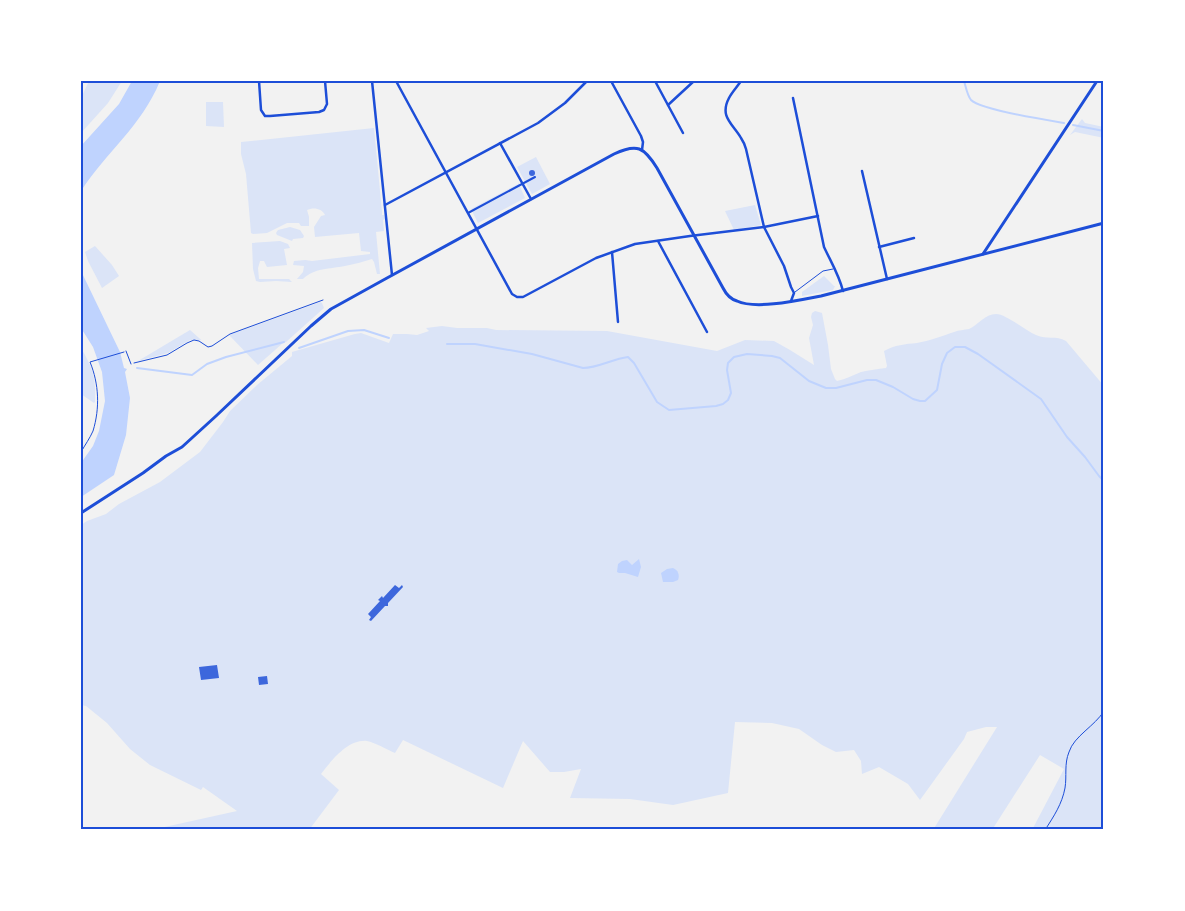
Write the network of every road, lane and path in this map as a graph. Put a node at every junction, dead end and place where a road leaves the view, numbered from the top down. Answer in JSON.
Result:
{"nodes":[{"id":1,"x":259,"y":81,"type":"edge"},
{"id":2,"x":325,"y":81,"type":"edge"},
{"id":3,"x":372,"y":81,"type":"edge"},
{"id":4,"x":396,"y":81,"type":"edge"},
{"id":5,"x":587,"y":81,"type":"edge"},
{"id":6,"x":611,"y":81,"type":"edge"},
{"id":7,"x":655,"y":81,"type":"edge"},
{"id":8,"x":694,"y":81,"type":"edge"},
{"id":9,"x":741,"y":81,"type":"edge"},
{"id":10,"x":1097,"y":81,"type":"edge"},
{"id":11,"x":793,"y":98,"type":"dead end"},
{"id":12,"x":668,"y":105,"type":"junction"},
{"id":13,"x":683,"y":133,"type":"dead end"},
{"id":14,"x":500,"y":143,"type":"junction"},
{"id":15,"x":642,"y":150,"type":"junction"},
{"id":16,"x":862,"y":171,"type":"dead end"},
{"id":17,"x":446,"y":172,"type":"junction"},
{"id":18,"x":535,"y":177,"type":"dead end"},
{"id":19,"x":523,"y":184,"type":"junction"},
{"id":20,"x":531,"y":199,"type":"junction"},
{"id":21,"x":385,"y":205,"type":"junction"},
{"id":22,"x":468,"y":213,"type":"junction"},
{"id":23,"x":818,"y":216,"type":"junction"},
{"id":24,"x":1104,"y":223,"type":"edge"},
{"id":25,"x":764,"y":227,"type":"junction"},
{"id":26,"x":476,"y":229,"type":"junction"},
{"id":27,"x":693,"y":235,"type":"junction"},
{"id":28,"x":914,"y":238,"type":"dead end"},
{"id":29,"x":658,"y":241,"type":"junction"},
{"id":30,"x":879,"y":247,"type":"junction"},
{"id":31,"x":612,"y":252,"type":"junction"},
{"id":32,"x":983,"y":254,"type":"junction"},
{"id":33,"x":834,"y":269,"type":"junction"},
{"id":34,"x":392,"y":275,"type":"junction"},
{"id":35,"x":887,"y":279,"type":"junction"},
{"id":36,"x":843,"y":291,"type":"junction"},
{"id":37,"x":794,"y":293,"type":"junction"},
{"id":38,"x":323,"y":300,"type":"dead end"},
{"id":39,"x":791,"y":301,"type":"junction"},
{"id":40,"x":618,"y":322,"type":"dead end"},
{"id":41,"x":707,"y":332,"type":"dead end"},
{"id":42,"x":126,"y":351,"type":"joint"},
{"id":43,"x":131,"y":364,"type":"joint"},
{"id":44,"x":81,"y":452,"type":"edge"},
{"id":45,"x":81,"y":513,"type":"edge"},
{"id":46,"x":1104,"y":711,"type":"edge"},
{"id":47,"x":1045,"y":830,"type":"edge"}],
"edges":[{"from":1,"to":2,"type":"street"},
{"from":3,"to":21,"type":"street"},
{"from":4,"to":17,"type":"street"},
{"from":5,"to":14,"type":"street"},
{"from":6,"to":15,"type":"street"},
{"from":7,"to":12,"type":"street"},
{"from":8,"to":12,"type":"street"},
{"from":9,"to":25,"type":"street"},
{"from":10,"to":32,"type":"street"},
{"from":11,"to":23,"type":"street"},
{"from":12,"to":13,"type":"street"},
{"from":14,"to":17,"type":"street"},
{"from":14,"to":19,"type":"street"},
{"from":15,"to":20,"type":"street"},
{"from":15,"to":27,"type":"street"},
{"from":16,"to":30,"type":"street"},
{"from":17,"to":21,"type":"street"},
{"from":17,"to":22,"type":"street"},
{"from":18,"to":19,"type":"street"},
{"from":19,"to":20,"type":"street"},
{"from":19,"to":22,"type":"street"},
{"from":20,"to":26,"type":"street"},
{"from":21,"to":34,"type":"street"},
{"from":22,"to":26,"type":"street"},
{"from":23,"to":25,"type":"street"},
{"from":23,"to":33,"type":"street"},
{"from":24,"to":32,"type":"street"},
{"from":25,"to":27,"type":"street"},
{"from":25,"to":37,"type":"street"},
{"from":26,"to":31,"type":"street"},
{"from":26,"to":34,"type":"street"},
{"from":27,"to":29,"type":"street"},
{"from":27,"to":39,"type":"street"},
{"from":28,"to":30,"type":"street"},
{"from":29,"to":31,"type":"street"},
{"from":29,"to":41,"type":"street"},
{"from":30,"to":35,"type":"street"},
{"from":31,"to":40,"type":"street"},
{"from":32,"to":35,"type":"street"},
{"from":33,"to":36,"type":"street"},
{"from":33,"to":37,"type":"lane"},
{"from":34,"to":45,"type":"street"},
{"from":35,"to":36,"type":"street"},
{"from":36,"to":39,"type":"street"},
{"from":37,"to":39,"type":"street"},
{"from":38,"to":43,"type":"path"},
{"from":42,"to":43,"type":"lane"},
{"from":42,"to":44,"type":"path"},
{"from":46,"to":47,"type":"path"}]}
